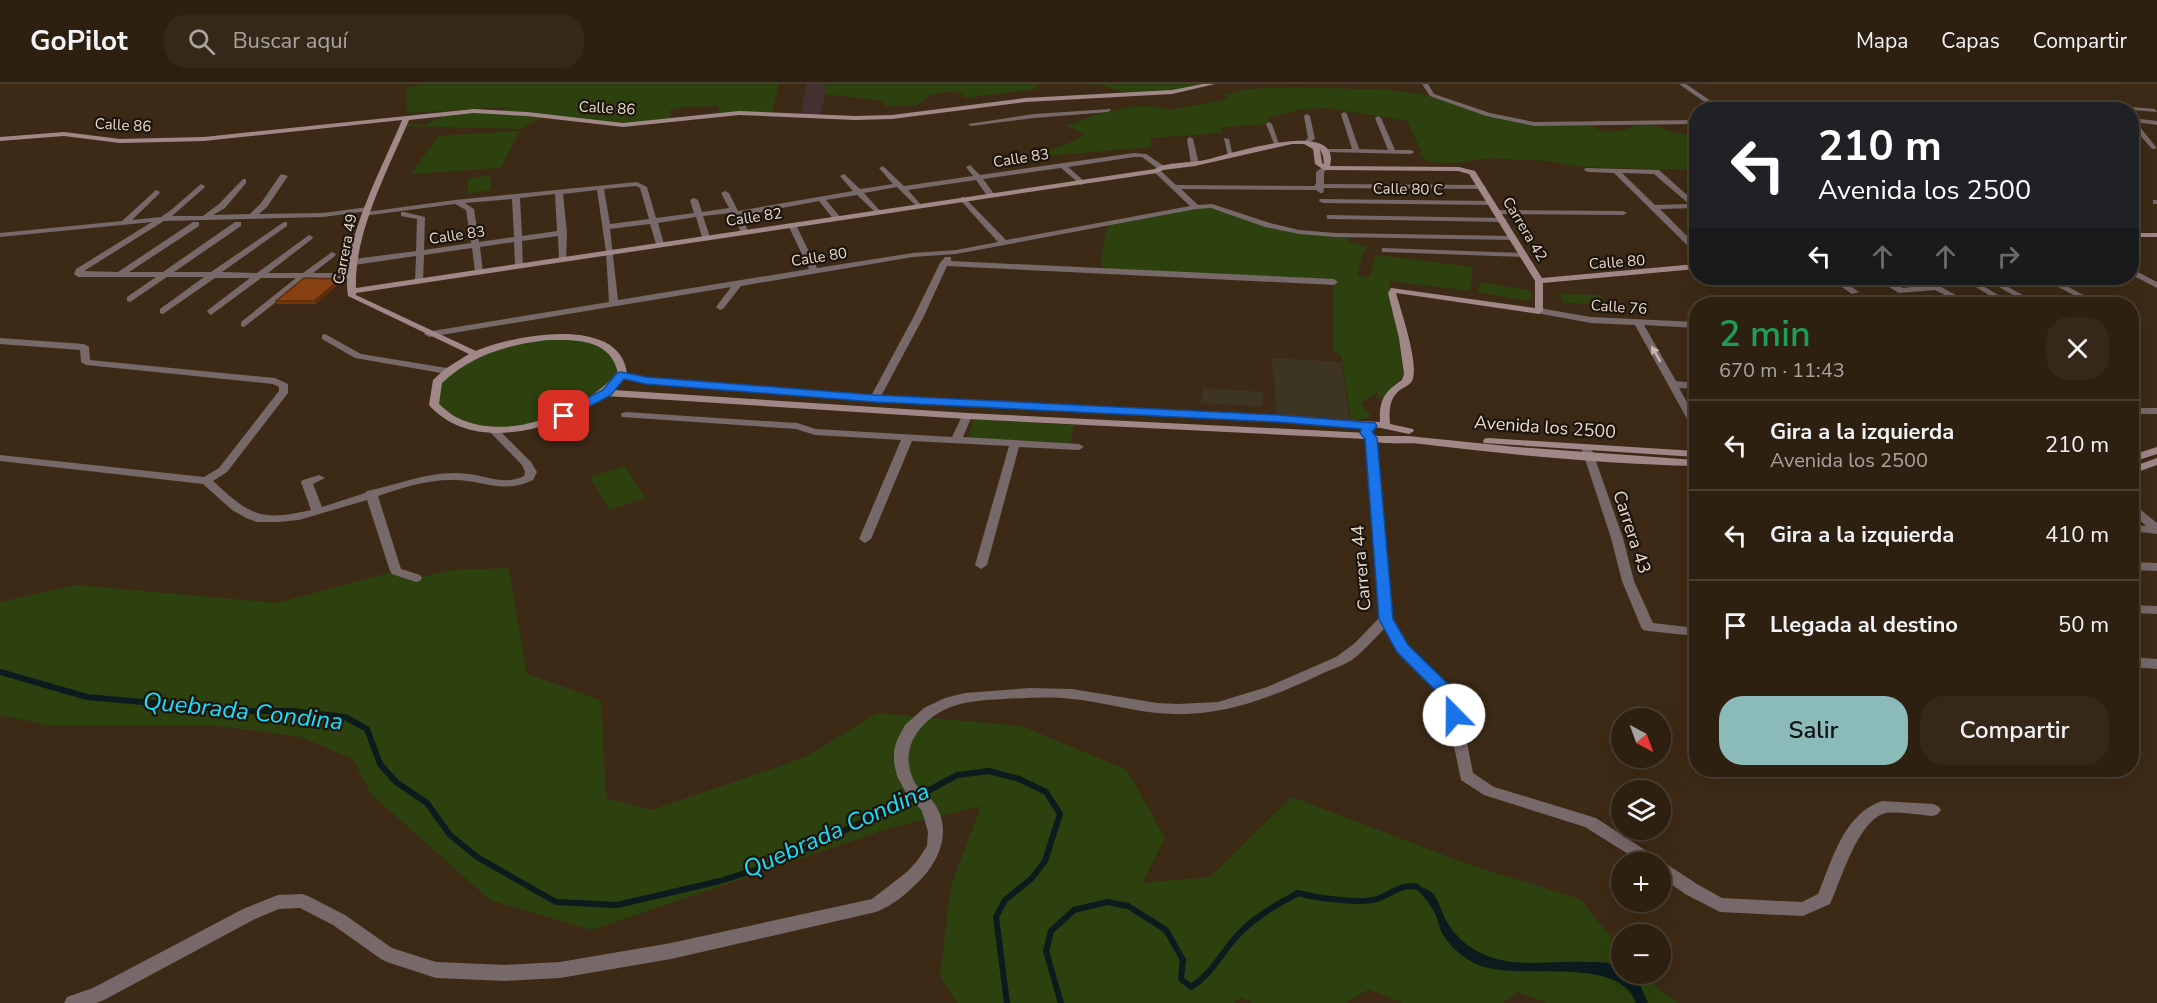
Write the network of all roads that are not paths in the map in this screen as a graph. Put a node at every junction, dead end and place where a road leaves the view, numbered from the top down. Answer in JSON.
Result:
{"nodes":[{"id":1,"x":1212,"y":84,"type":"edge"},
{"id":2,"x":1425,"y":84,"type":"edge"},
{"id":3,"x":1682,"y":84,"type":"edge"},
{"id":4,"x":1025,"y":100,"type":"junction"},
{"id":5,"x":1709,"y":102,"type":"edge"},
{"id":6,"x":2143,"y":102,"type":"dead end"},
{"id":7,"x":1108,"y":110,"type":"dead end"},
{"id":8,"x":2139,"y":111,"type":"edge"},
{"id":9,"x":2156,"y":112,"type":"edge"},
{"id":10,"x":1344,"y":114,"type":"dead end"},
{"id":11,"x":1034,"y":116,"type":"junction"},
{"id":12,"x":1307,"y":116,"type":"dead end"},
{"id":13,"x":407,"y":117,"type":"junction"},
{"id":14,"x":1378,"y":118,"type":"dead end"},
{"id":15,"x":1689,"y":122,"type":"edge"},
{"id":16,"x":2139,"y":122,"type":"edge"},
{"id":17,"x":1269,"y":123,"type":"dead end"},
{"id":18,"x":2157,"y":123,"type":"edge"},
{"id":19,"x":971,"y":124,"type":"dead end"},
{"id":20,"x":2139,"y":130,"type":"edge"},
{"id":21,"x":0,"y":139,"type":"edge"},
{"id":22,"x":1190,"y":139,"type":"dead end"},
{"id":23,"x":1226,"y":139,"type":"dead end"},
{"id":24,"x":1308,"y":141,"type":"junction"},
{"id":25,"x":1280,"y":145,"type":"junction"},
{"id":26,"x":2154,"y":148,"type":"dead end"},
{"id":27,"x":1327,"y":151,"type":"junction"},
{"id":28,"x":1356,"y":152,"type":"junction"},
{"id":29,"x":1392,"y":152,"type":"junction"},
{"id":30,"x":1411,"y":152,"type":"dead end"},
{"id":31,"x":1231,"y":156,"type":"junction"},
{"id":32,"x":1195,"y":164,"type":"junction"},
{"id":33,"x":1062,"y":165,"type":"junction"},
{"id":34,"x":970,"y":167,"type":"dead end"},
{"id":35,"x":883,"y":168,"type":"dead end"},
{"id":36,"x":1324,"y":168,"type":"junction"},
{"id":37,"x":1159,"y":170,"type":"junction"},
{"id":38,"x":1588,"y":170,"type":"dead end"},
{"id":39,"x":1616,"y":171,"type":"junction"},
{"id":40,"x":284,"y":176,"type":"dead end"},
{"id":41,"x":844,"y":176,"type":"dead end"},
{"id":42,"x":979,"y":178,"type":"junction"},
{"id":43,"x":243,"y":181,"type":"dead end"},
{"id":44,"x":1081,"y":183,"type":"junction"},
{"id":45,"x":201,"y":186,"type":"dead end"},
{"id":46,"x":1173,"y":186,"type":"junction"},
{"id":47,"x":900,"y":187,"type":"junction"},
{"id":48,"x":1318,"y":187,"type":"junction"},
{"id":49,"x":1482,"y":187,"type":"junction"},
{"id":50,"x":600,"y":188,"type":"junction"},
{"id":51,"x":857,"y":190,"type":"junction"},
{"id":52,"x":156,"y":192,"type":"dead end"},
{"id":53,"x":559,"y":192,"type":"junction"},
{"id":54,"x":725,"y":193,"type":"dead end"},
{"id":55,"x":991,"y":195,"type":"junction"},
{"id":56,"x":516,"y":196,"type":"junction"},
{"id":57,"x":821,"y":199,"type":"junction"},
{"id":58,"x":964,"y":199,"type":"junction"},
{"id":59,"x":694,"y":200,"type":"dead end"},
{"id":60,"x":1689,"y":200,"type":"edge"},
{"id":61,"x":1323,"y":201,"type":"junction"},
{"id":62,"x":455,"y":202,"type":"junction"},
{"id":63,"x":1492,"y":203,"type":"junction"},
{"id":64,"x":918,"y":206,"type":"junction"},
{"id":65,"x":1689,"y":206,"type":"edge"},
{"id":66,"x":1196,"y":207,"type":"junction"},
{"id":67,"x":1653,"y":207,"type":"junction"},
{"id":68,"x":367,"y":212,"type":"junction"},
{"id":69,"x":382,"y":212,"type":"junction"},
{"id":70,"x":735,"y":212,"type":"junction"},
{"id":71,"x":877,"y":212,"type":"junction"},
{"id":72,"x":1498,"y":212,"type":"junction"},
{"id":73,"x":1623,"y":213,"type":"dead end"},
{"id":74,"x":699,"y":215,"type":"junction"},
{"id":75,"x":206,"y":217,"type":"junction"},
{"id":76,"x":252,"y":217,"type":"junction"},
{"id":77,"x":837,"y":218,"type":"junction"},
{"id":78,"x":1330,"y":218,"type":"junction"},
{"id":79,"x":162,"y":219,"type":"junction"},
{"id":80,"x":1503,"y":220,"type":"junction"},
{"id":81,"x":654,"y":221,"type":"junction"},
{"id":82,"x":125,"y":222,"type":"junction"},
{"id":83,"x":196,"y":224,"type":"dead end"},
{"id":84,"x":284,"y":224,"type":"dead end"},
{"id":85,"x":238,"y":225,"type":"dead end"},
{"id":86,"x":792,"y":225,"type":"junction"},
{"id":87,"x":607,"y":227,"type":"junction"},
{"id":88,"x":745,"y":232,"type":"junction"},
{"id":89,"x":563,"y":233,"type":"junction"},
{"id":90,"x":0,"y":235,"type":"edge"},
{"id":91,"x":1336,"y":235,"type":"junction"},
{"id":92,"x":2139,"y":235,"type":"edge"},
{"id":93,"x":2157,"y":235,"type":"edge"},
{"id":94,"x":309,"y":237,"type":"dead end"},
{"id":95,"x":706,"y":237,"type":"junction"},
{"id":96,"x":1512,"y":238,"type":"junction"},
{"id":97,"x":520,"y":239,"type":"junction"},
{"id":98,"x":1689,"y":242,"type":"edge"},
{"id":99,"x":1004,"y":243,"type":"junction"},
{"id":100,"x":660,"y":244,"type":"junction"},
{"id":101,"x":476,"y":246,"type":"junction"},
{"id":102,"x":1385,"y":250,"type":"dead end"},
{"id":103,"x":610,"y":252,"type":"junction"},
{"id":104,"x":956,"y":252,"type":"junction"},
{"id":105,"x":332,"y":254,"type":"dead end"},
{"id":106,"x":419,"y":254,"type":"junction"},
{"id":107,"x":1522,"y":255,"type":"junction"},
{"id":108,"x":562,"y":259,"type":"junction"},
{"id":109,"x":354,"y":262,"type":"junction"},
{"id":110,"x":944,"y":263,"type":"junction"},
{"id":111,"x":519,"y":266,"type":"junction"},
{"id":112,"x":1689,"y":268,"type":"edge"},
{"id":113,"x":814,"y":271,"type":"junction"},
{"id":114,"x":479,"y":272,"type":"junction"},
{"id":115,"x":120,"y":274,"type":"junction"},
{"id":116,"x":166,"y":274,"type":"junction"},
{"id":117,"x":213,"y":275,"type":"junction"},
{"id":118,"x":258,"y":276,"type":"junction"},
{"id":119,"x":306,"y":276,"type":"junction"},
{"id":120,"x":352,"y":276,"type":"junction"},
{"id":121,"x":2139,"y":276,"type":"edge"},
{"id":122,"x":419,"y":280,"type":"junction"},
{"id":123,"x":1539,"y":281,"type":"junction"},
{"id":124,"x":1334,"y":282,"type":"dead end"},
{"id":125,"x":738,"y":284,"type":"junction"},
{"id":126,"x":1844,"y":285,"type":"edge"},
{"id":127,"x":1891,"y":285,"type":"edge"},
{"id":128,"x":1932,"y":285,"type":"edge"},
{"id":129,"x":1977,"y":285,"type":"edge"},
{"id":130,"x":2000,"y":285,"type":"edge"},
{"id":131,"x":2060,"y":285,"type":"edge"},
{"id":132,"x":2157,"y":285,"type":"edge"},
{"id":133,"x":1935,"y":287,"type":"junction"},
{"id":134,"x":1394,"y":290,"type":"joint"},
{"id":135,"x":351,"y":291,"type":"junction"},
{"id":136,"x":1855,"y":292,"type":"dead end"},
{"id":137,"x":1955,"y":297,"type":"edge"},
{"id":138,"x":1997,"y":297,"type":"edge"},
{"id":139,"x":2022,"y":297,"type":"edge"},
{"id":140,"x":2083,"y":297,"type":"edge"},
{"id":141,"x":130,"y":298,"type":"dead end"},
{"id":142,"x":614,"y":304,"type":"junction"},
{"id":143,"x":720,"y":307,"type":"dead end"},
{"id":144,"x":1538,"y":310,"type":"junction"},
{"id":145,"x":163,"y":311,"type":"dead end"},
{"id":146,"x":211,"y":312,"type":"dead end"},
{"id":147,"x":244,"y":324,"type":"dead end"},
{"id":148,"x":1639,"y":324,"type":"junction"},
{"id":149,"x":1689,"y":325,"type":"edge"},
{"id":150,"x":429,"y":334,"type":"junction"},
{"id":151,"x":325,"y":337,"type":"dead end"},
{"id":152,"x":0,"y":341,"type":"edge"},
{"id":153,"x":474,"y":353,"type":"junction"},
{"id":154,"x":447,"y":371,"type":"junction"},
{"id":155,"x":621,"y":375,"type":"junction"},
{"id":156,"x":1673,"y":384,"type":"junction"},
{"id":157,"x":1689,"y":385,"type":"edge"},
{"id":158,"x":607,"y":393,"type":"junction"},
{"id":159,"x":875,"y":398,"type":"junction"},
{"id":160,"x":1689,"y":410,"type":"edge"},
{"id":161,"x":2139,"y":411,"type":"edge"},
{"id":162,"x":2157,"y":411,"type":"edge"},
{"id":163,"x":626,"y":415,"type":"dead end"},
{"id":164,"x":967,"y":416,"type":"junction"},
{"id":165,"x":493,"y":430,"type":"junction"},
{"id":166,"x":1380,"y":430,"type":"junction"},
{"id":167,"x":908,"y":437,"type":"junction"},
{"id":168,"x":956,"y":440,"type":"junction"},
{"id":169,"x":1015,"y":443,"type":"junction"},
{"id":170,"x":1079,"y":447,"type":"dead end"},
{"id":171,"x":2157,"y":450,"type":"edge"},
{"id":172,"x":1587,"y":452,"type":"junction"},
{"id":173,"x":1689,"y":454,"type":"edge"},
{"id":174,"x":2139,"y":456,"type":"edge"},
{"id":175,"x":0,"y":458,"type":"edge"},
{"id":176,"x":2157,"y":461,"type":"edge"},
{"id":177,"x":1689,"y":462,"type":"edge"},
{"id":178,"x":2139,"y":468,"type":"edge"},
{"id":179,"x":319,"y":478,"type":"dead end"},
{"id":180,"x":206,"y":481,"type":"junction"},
{"id":181,"x":371,"y":494,"type":"junction"},
{"id":182,"x":317,"y":511,"type":"junction"},
{"id":183,"x":2139,"y":514,"type":"edge"},
{"id":184,"x":2139,"y":528,"type":"edge"},
{"id":185,"x":2157,"y":529,"type":"edge"},
{"id":186,"x":865,"y":539,"type":"dead end"},
{"id":187,"x":981,"y":565,"type":"dead end"},
{"id":188,"x":2139,"y":566,"type":"edge"},
{"id":189,"x":2157,"y":567,"type":"edge"},
{"id":190,"x":416,"y":578,"type":"dead end"},
{"id":191,"x":2139,"y":609,"type":"edge"},
{"id":192,"x":2157,"y":610,"type":"edge"},
{"id":193,"x":1386,"y":619,"type":"junction"},
{"id":194,"x":1689,"y":631,"type":"edge"},
{"id":195,"x":2139,"y":663,"type":"edge"},
{"id":196,"x":2157,"y":664,"type":"edge"},
{"id":197,"x":1933,"y":810,"type":"dead end"},
{"id":198,"x":1637,"y":852,"type":"edge"},
{"id":199,"x":1671,"y":874,"type":"edge"},
{"id":200,"x":73,"y":1003,"type":"edge"}],
"edges":[{"from":1,"to":4,"type":"main road","name":"Calle 86"},
{"from":2,"to":15,"type":"street"},
{"from":3,"to":5,"type":"street"},
{"from":4,"to":11,"type":"street"},
{"from":4,"to":13,"type":"main road","name":"Calle 86"},
{"from":6,"to":9,"type":"street"},
{"from":7,"to":11,"type":"street"},
{"from":8,"to":9,"type":"street"},
{"from":10,"to":28,"type":"street"},
{"from":11,"to":19,"type":"street"},
{"from":12,"to":24,"type":"street"},
{"from":13,"to":21,"type":"main road","name":"Calle 86"},
{"from":13,"to":68,"type":"main road","name":"Carrera 49"},
{"from":14,"to":29,"type":"street"},
{"from":16,"to":18,"type":"street"},
{"from":17,"to":25,"type":"street"},
{"from":20,"to":26,"type":"street"},
{"from":22,"to":32,"type":"street"},
{"from":23,"to":31,"type":"street"},
{"from":24,"to":25,"type":"main road"},
{"from":24,"to":27,"type":"main road"},
{"from":25,"to":31,"type":"main road","name":"Calle 82"},
{"from":25,"to":36,"type":"main road"},
{"from":27,"to":28,"type":"street"},
{"from":27,"to":36,"type":"main road"},
{"from":28,"to":29,"type":"street"},
{"from":29,"to":30,"type":"street"},
{"from":31,"to":32,"type":"main road","name":"Calle 82"},
{"from":32,"to":37,"type":"main road","name":"Calle 82"},
{"from":33,"to":37,"type":"street","name":"Calle 83"},
{"from":33,"to":42,"type":"street","name":"Calle 83"},
{"from":33,"to":44,"type":"street"},
{"from":34,"to":42,"type":"street"},
{"from":35,"to":47,"type":"street"},
{"from":36,"to":48,"type":"street"},
{"from":36,"to":49,"type":"main road","name":"Carrera 42"},
{"from":37,"to":44,"type":"main road","name":"Calle 82"},
{"from":37,"to":46,"type":"street"},
{"from":38,"to":39,"type":"street"},
{"from":39,"to":60,"type":"street"},
{"from":39,"to":67,"type":"street"},
{"from":40,"to":76,"type":"street"},
{"from":41,"to":51,"type":"street"},
{"from":42,"to":47,"type":"street","name":"Calle 83"},
{"from":42,"to":55,"type":"street"},
{"from":43,"to":75,"type":"street"},
{"from":44,"to":55,"type":"main road","name":"Calle 82"},
{"from":45,"to":79,"type":"street"},
{"from":46,"to":48,"type":"street"},
{"from":46,"to":66,"type":"street"},
{"from":47,"to":51,"type":"street","name":"Calle 83"},
{"from":47,"to":64,"type":"street"},
{"from":48,"to":49,"type":"street"},
{"from":48,"to":61,"type":"street"},
{"from":49,"to":63,"type":"main road","name":"Carrera 42"},
{"from":50,"to":53,"type":"street"},
{"from":50,"to":81,"type":"street"},
{"from":50,"to":87,"type":"street"},
{"from":51,"to":57,"type":"street","name":"Calle 83"},
{"from":51,"to":71,"type":"street"},
{"from":52,"to":82,"type":"street"},
{"from":53,"to":56,"type":"street"},
{"from":53,"to":89,"type":"street"},
{"from":54,"to":70,"type":"street"},
{"from":55,"to":58,"type":"main road","name":"Calle 82"},
{"from":56,"to":62,"type":"street"},
{"from":56,"to":97,"type":"street"},
{"from":57,"to":70,"type":"street","name":"Calle 83"},
{"from":57,"to":77,"type":"street"},
{"from":58,"to":64,"type":"main road","name":"Calle 82"},
{"from":58,"to":99,"type":"street"},
{"from":59,"to":74,"type":"street"},
{"from":61,"to":63,"type":"street","name":"Calle 80 C"},
{"from":61,"to":78,"type":"street"},
{"from":62,"to":69,"type":"street"},
{"from":62,"to":101,"type":"street"},
{"from":63,"to":72,"type":"main road","name":"Carrera 42"},
{"from":64,"to":71,"type":"main road","name":"Calle 82"},
{"from":65,"to":67,"type":"street"},
{"from":66,"to":91,"type":"street","name":"Calle 80"},
{"from":66,"to":99,"type":"street","name":"Calle 80"},
{"from":67,"to":98,"type":"street"},
{"from":68,"to":69,"type":"street"},
{"from":68,"to":76,"type":"street"},
{"from":68,"to":109,"type":"main road","name":"Carrera 49"},
{"from":69,"to":106,"type":"street"},
{"from":70,"to":74,"type":"street","name":"Calle 83"},
{"from":70,"to":88,"type":"street"},
{"from":71,"to":77,"type":"main road","name":"Calle 82"},
{"from":72,"to":73,"type":"street"},
{"from":72,"to":80,"type":"main road","name":"Carrera 42"},
{"from":74,"to":81,"type":"street","name":"Calle 83"},
{"from":74,"to":95,"type":"street"},
{"from":75,"to":76,"type":"street"},
{"from":75,"to":79,"type":"street"},
{"from":77,"to":86,"type":"main road","name":"Calle 82"},
{"from":78,"to":80,"type":"street"},
{"from":78,"to":91,"type":"street"},
{"from":79,"to":82,"type":"street"},
{"from":79,"to":115,"type":"street"},
{"from":80,"to":96,"type":"main road","name":"Carrera 42"},
{"from":81,"to":87,"type":"street","name":"Calle 83"},
{"from":81,"to":100,"type":"street"},
{"from":82,"to":90,"type":"street"},
{"from":83,"to":115,"type":"street"},
{"from":84,"to":117,"type":"street"},
{"from":85,"to":116,"type":"street"},
{"from":86,"to":88,"type":"main road","name":"Calle 82"},
{"from":86,"to":113,"type":"street"},
{"from":87,"to":103,"type":"street"},
{"from":88,"to":95,"type":"main road","name":"Calle 82"},
{"from":89,"to":97,"type":"street","name":"Calle 83"},
{"from":89,"to":108,"type":"street"},
{"from":91,"to":96,"type":"street"},
{"from":92,"to":93,"type":"main road"},
{"from":94,"to":118,"type":"street"},
{"from":95,"to":100,"type":"main road","name":"Calle 82"},
{"from":96,"to":107,"type":"main road","name":"Carrera 42"},
{"from":97,"to":101,"type":"street","name":"Calle 83"},
{"from":97,"to":111,"type":"street"},
{"from":99,"to":104,"type":"street","name":"Calle 80"},
{"from":100,"to":103,"type":"main road","name":"Calle 82"},
{"from":101,"to":106,"type":"street","name":"Calle 83"},
{"from":101,"to":114,"type":"street"},
{"from":102,"to":107,"type":"street"},
{"from":103,"to":108,"type":"main road","name":"Calle 82"},
{"from":103,"to":142,"type":"street"},
{"from":104,"to":110,"type":"street"},
{"from":104,"to":113,"type":"street","name":"Calle 80"},
{"from":105,"to":119,"type":"street"},
{"from":106,"to":109,"type":"street","name":"Calle 83"},
{"from":106,"to":122,"type":"street"},
{"from":107,"to":123,"type":"main road","name":"Carrera 42"},
{"from":108,"to":111,"type":"main road","name":"Calle 82"},
{"from":109,"to":120,"type":"main road","name":"Carrera 49"},
{"from":110,"to":124,"type":"street"},
{"from":110,"to":159,"type":"street"},
{"from":111,"to":114,"type":"main road","name":"Calle 82"},
{"from":112,"to":123,"type":"main road","name":"Calle 80"},
{"from":113,"to":125,"type":"street","name":"Calle 80"},
{"from":114,"to":122,"type":"main road","name":"Calle 82"},
{"from":115,"to":116,"type":"street"},
{"from":116,"to":117,"type":"street"},
{"from":116,"to":141,"type":"street"},
{"from":117,"to":118,"type":"street"},
{"from":117,"to":145,"type":"street"},
{"from":118,"to":119,"type":"street"},
{"from":118,"to":146,"type":"street"},
{"from":119,"to":120,"type":"street"},
{"from":119,"to":147,"type":"street"},
{"from":120,"to":135,"type":"main road","name":"Carrera 49"},
{"from":121,"to":132,"type":"street"},
{"from":122,"to":135,"type":"main road","name":"Calle 82"},
{"from":123,"to":144,"type":"main road","name":"Carrera 42"},
{"from":125,"to":142,"type":"street","name":"Calle 80"},
{"from":125,"to":143,"type":"street"},
{"from":126,"to":136,"type":"street"},
{"from":127,"to":133,"type":"street"},
{"from":128,"to":133,"type":"street"},
{"from":129,"to":138,"type":"street"},
{"from":130,"to":139,"type":"street"},
{"from":131,"to":140,"type":"street"},
{"from":133,"to":137,"type":"street"},
{"from":134,"to":144,"type":"main road","name":"Calle 76"},
{"from":134,"to":166,"type":"main road","name":"Carrera 44"},
{"from":135,"to":150,"type":"main road","name":"Carrera 49"},
{"from":142,"to":150,"type":"street","name":"Calle 80"},
{"from":144,"to":148,"type":"street","name":"Calle 76"},
{"from":148,"to":149,"type":"street","name":"Calle 76"},
{"from":156,"to":148,"type":"street","one_way":true},
{"from":150,"to":153,"type":"main road","name":"Carrera 49"},
{"from":151,"to":154,"type":"street"},
{"from":152,"to":180,"type":"street"},
{"from":153,"to":154,"type":"main road"},
{"from":153,"to":155,"type":"main road"},
{"from":154,"to":165,"type":"main road"},
{"from":155,"to":158,"type":"main road"},
{"from":155,"to":159,"type":"main road","name":"Avenida los 2500"},
{"from":156,"to":157,"type":"street"},
{"from":156,"to":160,"type":"street"},
{"from":158,"to":164,"type":"main road","name":"Avenida los 2500"},
{"from":158,"to":165,"type":"main road"},
{"from":159,"to":166,"type":"main road","name":"Avenida los 2500"},
{"from":161,"to":162,"type":"street"},
{"from":163,"to":167,"type":"street"},
{"from":164,"to":166,"type":"main road","name":"Avenida los 2500"},
{"from":164,"to":168,"type":"street"},
{"from":165,"to":181,"type":"street"},
{"from":166,"to":172,"type":"main road","name":"Avenida los 2500"},
{"from":166,"to":193,"type":"street","name":"Carrera 44"},
{"from":167,"to":168,"type":"street"},
{"from":167,"to":186,"type":"street"},
{"from":168,"to":169,"type":"street"},
{"from":169,"to":170,"type":"street"},
{"from":169,"to":187,"type":"street"},
{"from":171,"to":174,"type":"main road"},
{"from":172,"to":173,"type":"main road","name":"Avenida los 2500"},
{"from":172,"to":177,"type":"main road","name":"Avenida los 2500"},
{"from":172,"to":194,"type":"street","name":"Carrera 43"},
{"from":175,"to":180,"type":"street"},
{"from":176,"to":178,"type":"main road"},
{"from":179,"to":182,"type":"street"},
{"from":180,"to":182,"type":"street"},
{"from":181,"to":182,"type":"street"},
{"from":181,"to":190,"type":"street"},
{"from":183,"to":185,"type":"street"},
{"from":184,"to":185,"type":"street"},
{"from":188,"to":189,"type":"street"},
{"from":191,"to":192,"type":"street"},
{"from":193,"to":198,"type":"street","name":"Carrera 44"},
{"from":193,"to":200,"type":"street"},
{"from":195,"to":196,"type":"street"},
{"from":197,"to":199,"type":"street"}]}
